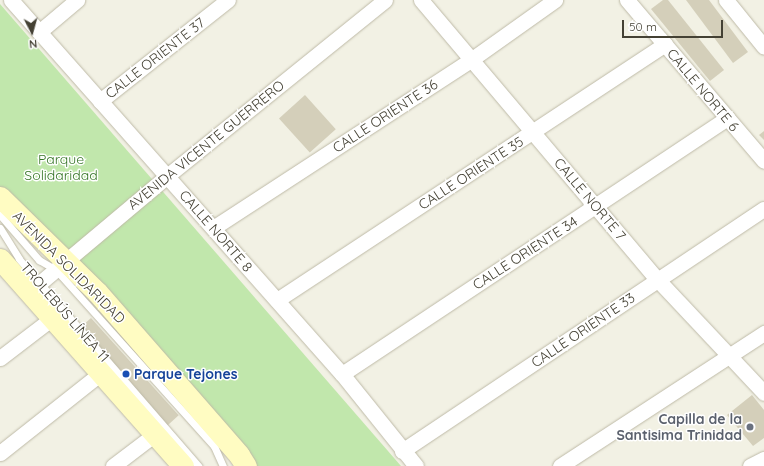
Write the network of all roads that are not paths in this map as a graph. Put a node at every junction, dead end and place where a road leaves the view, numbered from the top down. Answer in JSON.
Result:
{"nodes":[{"id":1,"x":11,"y":0,"type":"edge"},
{"id":2,"x":77,"y":0,"type":"edge"},
{"id":3,"x":228,"y":0,"type":"edge"},
{"id":4,"x":385,"y":0,"type":"edge"},
{"id":5,"x":421,"y":0,"type":"edge"},
{"id":6,"x":555,"y":0,"type":"edge"},
{"id":7,"x":627,"y":0,"type":"edge"},
{"id":8,"x":730,"y":1,"type":"edge"},
{"id":9,"x":39,"y":32,"type":"junction"},
{"id":10,"x":665,"y":44,"type":"junction"},
{"id":11,"x":764,"y":47,"type":"edge"},
{"id":12,"x":472,"y":59,"type":"junction"},
{"id":13,"x":100,"y":101,"type":"junction"},
{"id":14,"x":728,"y":118,"type":"junction"},
{"id":15,"x":533,"y":133,"type":"junction"},
{"id":16,"x":764,"y":161,"type":"edge"},
{"id":17,"x":167,"y":176,"type":"junction"},
{"id":18,"x":0,"y":196,"type":"edge"},
{"id":19,"x":596,"y":206,"type":"junction"},
{"id":20,"x":764,"y":209,"type":"edge"},
{"id":21,"x":0,"y":216,"type":"edge"},
{"id":22,"x":0,"y":228,"type":"edge"},
{"id":23,"x":213,"y":228,"type":"junction"},
{"id":24,"x":0,"y":259,"type":"edge"},
{"id":25,"x":61,"y":266,"type":"junction"},
{"id":26,"x":658,"y":280,"type":"junction"},
{"id":27,"x":35,"y":287,"type":"junction"},
{"id":28,"x":277,"y":300,"type":"junction"},
{"id":29,"x":51,"y":319,"type":"junction"},
{"id":30,"x":764,"y":333,"type":"edge"},
{"id":31,"x":730,"y":354,"type":"junction"},
{"id":32,"x":0,"y":358,"type":"edge"},
{"id":33,"x":101,"y":372,"type":"junction"},
{"id":34,"x":342,"y":374,"type":"junction"},
{"id":35,"x":764,"y":393,"type":"edge"},
{"id":36,"x":155,"y":434,"type":"junction"},
{"id":37,"x":402,"y":451,"type":"junction"},
{"id":38,"x":0,"y":453,"type":"edge"},
{"id":39,"x":764,"y":459,"type":"edge"},
{"id":40,"x":113,"y":466,"type":"edge"},
{"id":41,"x":183,"y":466,"type":"edge"},
{"id":42,"x":198,"y":466,"type":"edge"},
{"id":43,"x":223,"y":466,"type":"edge"},
{"id":44,"x":246,"y":466,"type":"edge"},
{"id":45,"x":416,"y":466,"type":"edge"},
{"id":46,"x":560,"y":466,"type":"edge"},
{"id":47,"x":750,"y":466,"type":"edge"}],
"edges":[{"from":1,"to":9,"type":"street","name":"CALLE NORTE 8"},
{"from":2,"to":9,"type":"street"},
{"from":3,"to":13,"type":"street","name":"CALLE ORIENTE 37"},
{"from":4,"to":17,"type":"street","name":"AVENIDA VICENTE GUERRERO"},
{"from":5,"to":12,"type":"street","name":"CALLE NORTE 7"},
{"from":6,"to":12,"type":"street","name":"CALLE ORIENTE 36"},
{"from":7,"to":10,"type":"street","name":"CALLE NORTE 6"},
{"from":8,"to":11,"type":"street"},
{"from":9,"to":13,"type":"street","name":"CALLE NORTE 8"},
{"from":10,"to":14,"type":"street","name":"CALLE NORTE 6"},
{"from":10,"to":15,"type":"street","name":"CALLE ORIENTE 35"},
{"from":12,"to":15,"type":"street","name":"CALLE NORTE 7"},
{"from":12,"to":23,"type":"street","name":"CALLE ORIENTE 36"},
{"from":13,"to":17,"type":"street","name":"CALLE NORTE 8"},
{"from":14,"to":16,"type":"street","name":"CALLE NORTE 6"},
{"from":14,"to":19,"type":"street","name":"CALLE ORIENTE 34"},
{"from":15,"to":19,"type":"street","name":"CALLE NORTE 7"},
{"from":15,"to":28,"type":"street","name":"CALLE ORIENTE 35"},
{"from":17,"to":23,"type":"street","name":"CALLE NORTE 8"},
{"from":17,"to":25,"type":"street","name":"AVENIDA VICENTE GUERRERO"},
{"from":18,"to":25,"type":"street","name":"AVENIDA SOLIDARIDAD"},
{"from":19,"to":26,"type":"street","name":"CALLE NORTE 7"},
{"from":19,"to":34,"type":"street","name":"CALLE ORIENTE 34"},
{"from":20,"to":26,"type":"street","name":"CALLE ORIENTE 33"},
{"from":21,"to":25,"type":"lane","name":"TROLEBÚS LÍNEA 11"},
{"from":22,"to":27,"type":"lane","name":"TROLEBÚS LÍNEA 11"},
{"from":23,"to":28,"type":"street","name":"CALLE NORTE 8"},
{"from":24,"to":27,"type":"street"},
{"from":25,"to":27,"type":"street","name":"AVENIDA VICENTE GUERRERO"},
{"from":25,"to":43,"type":"lane","name":"TROLEBÚS LÍNEA 11"},
{"from":25,"to":44,"type":"street","name":"AVENIDA SOLIDARIDAD"},
{"from":26,"to":31,"type":"street","name":"CALLE NORTE 7"},
{"from":26,"to":37,"type":"street","name":"CALLE ORIENTE 33"},
{"from":27,"to":29,"type":"street"},
{"from":27,"to":42,"type":"lane","name":"TROLEBÚS LÍNEA 11"},
{"from":28,"to":34,"type":"street","name":"CALLE NORTE 8"},
{"from":29,"to":32,"type":"street"},
{"from":29,"to":33,"type":"street"},
{"from":30,"to":31,"type":"street"},
{"from":31,"to":35,"type":"street","name":"CALLE NORTE 7"},
{"from":31,"to":46,"type":"street"},
{"from":33,"to":36,"type":"street"},
{"from":33,"to":38,"type":"street"},
{"from":34,"to":37,"type":"street","name":"CALLE NORTE 8"},
{"from":36,"to":40,"type":"street"},
{"from":36,"to":41,"type":"street"},
{"from":37,"to":45,"type":"street","name":"CALLE NORTE 8"},
{"from":39,"to":47,"type":"street"}]}
